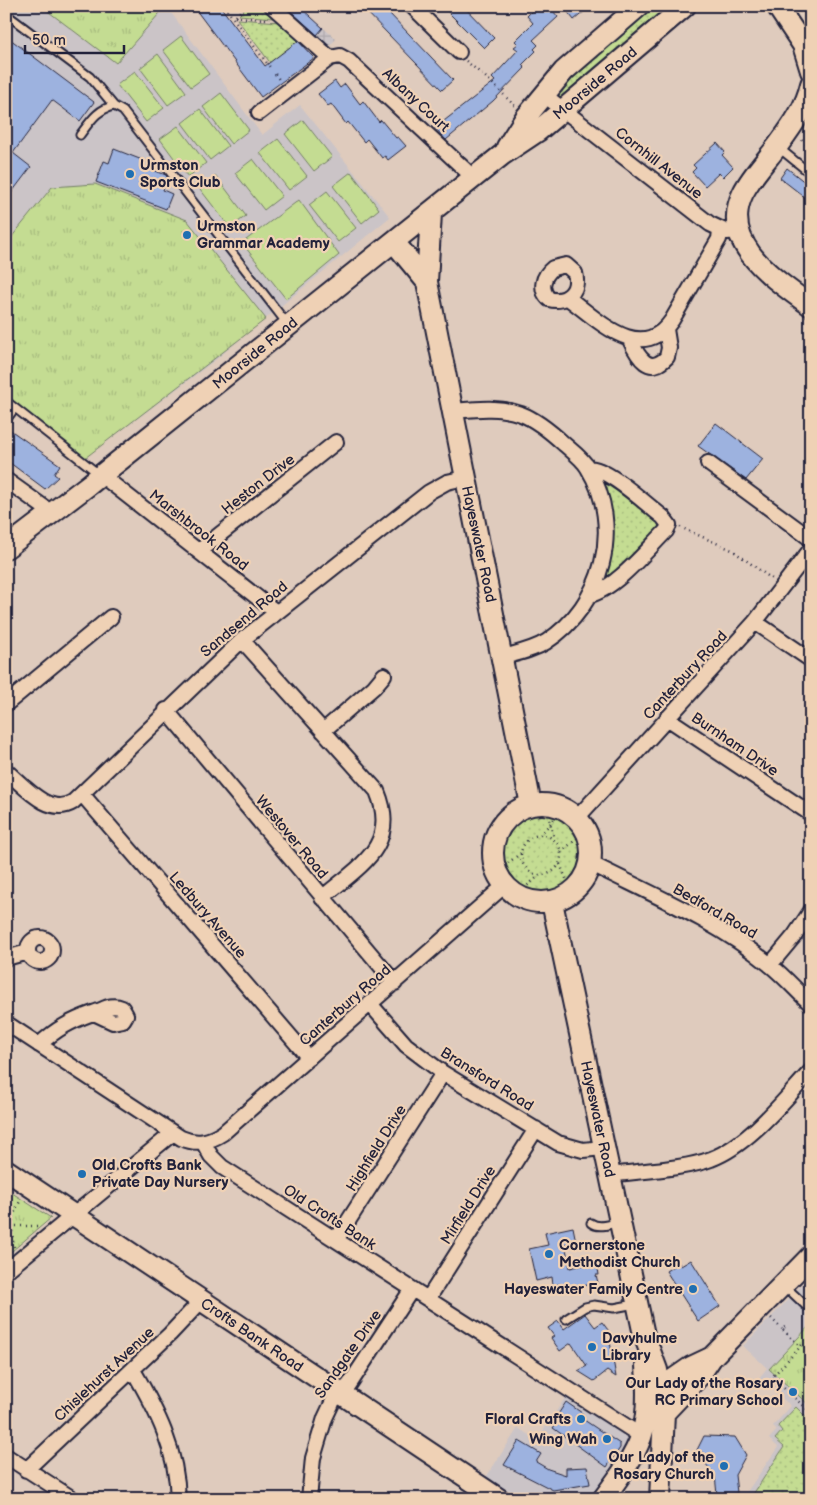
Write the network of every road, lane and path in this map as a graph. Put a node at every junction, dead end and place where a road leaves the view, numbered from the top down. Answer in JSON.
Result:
{"nodes":[{"id":1,"x":224,"y":6,"type":"edge"},
{"id":2,"x":246,"y":6,"type":"edge"},
{"id":3,"x":272,"y":6,"type":"edge"},
{"id":4,"x":412,"y":6,"type":"edge"},
{"id":5,"x":639,"y":6,"type":"edge"},
{"id":6,"x":685,"y":6,"type":"edge"},
{"id":7,"x":777,"y":6,"type":"edge"},
{"id":8,"x":6,"y":14,"type":"edge"},
{"id":9,"x":234,"y":18,"type":"junction"},
{"id":10,"x":289,"y":21,"type":"junction"},
{"id":11,"x":459,"y":52,"type":"joint"},
{"id":12,"x":330,"y":58,"type":"junction"},
{"id":13,"x":272,"y":70,"type":"dead end"},
{"id":14,"x":811,"y":72,"type":"edge"},
{"id":15,"x":811,"y":84,"type":"edge"},
{"id":16,"x":544,"y":94,"type":"junction"},
{"id":17,"x":114,"y":106,"type":"junction"},
{"id":18,"x":563,"y":109,"type":"junction"},
{"id":19,"x":259,"y":113,"type":"dead end"},
{"id":20,"x":526,"y":118,"type":"junction"},
{"id":21,"x":80,"y":135,"type":"dead end"},
{"id":22,"x":777,"y":146,"type":"junction"},
{"id":23,"x":502,"y":155,"type":"junction"},
{"id":24,"x":811,"y":174,"type":"edge"},
{"id":25,"x":474,"y":178,"type":"junction"},
{"id":26,"x":431,"y":213,"type":"junction"},
{"id":27,"x":723,"y":228,"type":"junction"},
{"id":28,"x":394,"y":242,"type":"junction"},
{"id":29,"x":427,"y":282,"type":"junction"},
{"id":30,"x":568,"y":298,"type":"dead end"},
{"id":31,"x":811,"y":306,"type":"edge"},
{"id":32,"x":288,"y":326,"type":"junction"},
{"id":33,"x":666,"y":329,"type":"junction"},
{"id":34,"x":630,"y":340,"type":"junction"},
{"id":35,"x":6,"y":401,"type":"edge"},
{"id":36,"x":15,"y":408,"type":"junction"},
{"id":37,"x":453,"y":411,"type":"junction"},
{"id":38,"x":6,"y":420,"type":"edge"},
{"id":39,"x":336,"y":442,"type":"dead end"},
{"id":40,"x":708,"y":463,"type":"dead end"},
{"id":41,"x":588,"y":468,"type":"junction"},
{"id":42,"x":101,"y":475,"type":"junction"},
{"id":43,"x":465,"y":478,"type":"junction"},
{"id":44,"x":6,"y":480,"type":"edge"},
{"id":45,"x":52,"y":513,"type":"junction"},
{"id":46,"x":668,"y":525,"type":"junction"},
{"id":47,"x":811,"y":539,"type":"edge"},
{"id":48,"x":6,"y":548,"type":"edge"},
{"id":49,"x":811,"y":549,"type":"edge"},
{"id":50,"x":199,"y":551,"type":"junction"},
{"id":51,"x":783,"y":586,"type":"junction"},
{"id":52,"x":590,"y":595,"type":"junction"},
{"id":53,"x":276,"y":612,"type":"junction"},
{"id":54,"x":111,"y":617,"type":"dead end"},
{"id":55,"x":755,"y":622,"type":"junction"},
{"id":56,"x":242,"y":640,"type":"junction"},
{"id":57,"x":503,"y":657,"type":"junction"},
{"id":58,"x":811,"y":660,"type":"edge"},
{"id":59,"x":384,"y":675,"type":"dead end"},
{"id":60,"x":6,"y":704,"type":"edge"},
{"id":61,"x":166,"y":710,"type":"junction"},
{"id":62,"x":667,"y":718,"type":"junction"},
{"id":63,"x":323,"y":730,"type":"junction"},
{"id":64,"x":6,"y":771,"type":"edge"},
{"id":65,"x":82,"y":794,"type":"junction"},
{"id":66,"x":811,"y":814,"type":"edge"},
{"id":67,"x":559,"y":815,"type":"junction"},
{"id":68,"x":540,"y":835,"type":"junction"},
{"id":69,"x":554,"y":840,"type":"junction"},
{"id":70,"x":522,"y":852,"type":"junction"},
{"id":71,"x":561,"y":852,"type":"junction"},
{"id":72,"x":590,"y":863,"type":"junction"},
{"id":73,"x":560,"y":864,"type":"junction"},
{"id":74,"x":540,"y":875,"type":"junction"},
{"id":75,"x":506,"y":884,"type":"junction"},
{"id":76,"x":572,"y":893,"type":"junction"},
{"id":77,"x":322,"y":898,"type":"junction"},
{"id":78,"x":552,"y":902,"type":"junction"},
{"id":79,"x":811,"y":911,"type":"edge"},
{"id":80,"x":28,"y":952,"type":"dead end"},
{"id":81,"x":6,"y":958,"type":"edge"},
{"id":82,"x":770,"y":965,"type":"junction"},
{"id":83,"x":395,"y":983,"type":"junction"},
{"id":84,"x":811,"y":1004,"type":"edge"},
{"id":85,"x":370,"y":1005,"type":"junction"},
{"id":86,"x":94,"y":1013,"type":"dead end"},
{"id":87,"x":6,"y":1023,"type":"edge"},
{"id":88,"x":40,"y":1045,"type":"junction"},
{"id":89,"x":309,"y":1058,"type":"junction"},
{"id":90,"x":443,"y":1072,"type":"junction"},
{"id":91,"x":811,"y":1072,"type":"edge"},
{"id":92,"x":536,"y":1129,"type":"junction"},
{"id":93,"x":173,"y":1133,"type":"junction"},
{"id":94,"x":203,"y":1142,"type":"junction"},
{"id":95,"x":603,"y":1148,"type":"junction"},
{"id":96,"x":6,"y":1170,"type":"edge"},
{"id":97,"x":610,"y":1175,"type":"junction"},
{"id":98,"x":31,"y":1187,"type":"junction"},
{"id":99,"x":68,"y":1220,"type":"junction"},
{"id":100,"x":620,"y":1222,"type":"junction"},
{"id":101,"x":591,"y":1223,"type":"dead end"},
{"id":102,"x":6,"y":1226,"type":"edge"},
{"id":103,"x":11,"y":1226,"type":"junction"},
{"id":104,"x":336,"y":1240,"type":"junction"},
{"id":105,"x":810,"y":1258,"type":"edge"},
{"id":106,"x":21,"y":1259,"type":"junction"},
{"id":107,"x":6,"y":1272,"type":"edge"},
{"id":108,"x":783,"y":1284,"type":"junction"},
{"id":109,"x":412,"y":1289,"type":"junction"},
{"id":110,"x":428,"y":1299,"type":"junction"},
{"id":111,"x":201,"y":1301,"type":"junction"},
{"id":112,"x":637,"y":1304,"type":"junction"},
{"id":113,"x":805,"y":1305,"type":"dead end"},
{"id":114,"x":566,"y":1319,"type":"dead end"},
{"id":115,"x":785,"y":1326,"type":"dead end"},
{"id":116,"x":801,"y":1347,"type":"junction"},
{"id":117,"x":811,"y":1349,"type":"edge"},
{"id":118,"x":712,"y":1357,"type":"junction"},
{"id":119,"x":133,"y":1370,"type":"junction"},
{"id":120,"x":341,"y":1393,"type":"junction"},
{"id":121,"x":653,"y":1393,"type":"junction"},
{"id":122,"x":664,"y":1413,"type":"junction"},
{"id":123,"x":811,"y":1413,"type":"edge"},
{"id":124,"x":643,"y":1437,"type":"junction"},
{"id":125,"x":6,"y":1456,"type":"edge"},
{"id":126,"x":26,"y":1470,"type":"junction"},
{"id":127,"x":73,"y":1499,"type":"edge"},
{"id":128,"x":178,"y":1499,"type":"edge"},
{"id":129,"x":309,"y":1499,"type":"edge"},
{"id":130,"x":499,"y":1499,"type":"edge"},
{"id":131,"x":603,"y":1499,"type":"edge"},
{"id":132,"x":660,"y":1499,"type":"edge"}],
"edges":[{"from":1,"to":9,"type":"path"},
{"from":2,"to":9,"type":"path"},
{"from":3,"to":10,"type":"street","name":"Albany Court"},
{"from":4,"to":11,"type":"street"},
{"from":5,"to":16,"type":"main road","name":"Moorside Road"},
{"from":6,"to":18,"type":"main road","name":"Moorside Road"},
{"from":7,"to":14,"type":"main road"},
{"from":8,"to":17,"type":"lane"},
{"from":9,"to":10,"type":"path"},
{"from":9,"to":13,"type":"path"},
{"from":10,"to":12,"type":"street","name":"Albany Court"},
{"from":11,"to":20,"type":"path"},
{"from":12,"to":19,"type":"street"},
{"from":12,"to":25,"type":"street","name":"Albany Court"},
{"from":15,"to":22,"type":"main road"},
{"from":16,"to":18,"type":"street","name":"Cornhill Avenue"},
{"from":16,"to":20,"type":"main road","name":"Moorside Road"},
{"from":17,"to":21,"type":"lane"},
{"from":17,"to":32,"type":"lane"},
{"from":18,"to":23,"type":"main road","name":"Moorside Road"},
{"from":18,"to":27,"type":"street","name":"Cornhill Avenue"},
{"from":20,"to":23,"type":"main road","name":"Moorside Road"},
{"from":22,"to":24,"type":"lane"},
{"from":22,"to":27,"type":"main road"},
{"from":23,"to":25,"type":"main road","name":"Moorside Road"},
{"from":25,"to":26,"type":"main road","name":"Moorside Road"},
{"from":26,"to":28,"type":"main road","name":"Moorside Road"},
{"from":26,"to":29,"type":"main road","name":"Hayeswater Road"},
{"from":27,"to":31,"type":"main road"},
{"from":27,"to":33,"type":"street"},
{"from":28,"to":29,"type":"main road","name":"Hayeswater Road"},
{"from":28,"to":32,"type":"main road","name":"Moorside Road"},
{"from":29,"to":37,"type":"main road","name":"Hayeswater Road"},
{"from":30,"to":34,"type":"street"},
{"from":32,"to":42,"type":"main road","name":"Moorside Road"},
{"from":33,"to":34,"type":"street"},
{"from":33,"to":34,"type":"street"},
{"from":35,"to":36,"type":"lane"},
{"from":36,"to":38,"type":"lane"},
{"from":36,"to":42,"type":"lane"},
{"from":37,"to":41,"type":"street"},
{"from":37,"to":43,"type":"main road","name":"Hayeswater Road"},
{"from":39,"to":50,"type":"street","name":"Heston Drive"},
{"from":40,"to":47,"type":"street"},
{"from":41,"to":46,"type":"street"},
{"from":41,"to":52,"type":"street"},
{"from":42,"to":45,"type":"main road","name":"Moorside Road"},
{"from":42,"to":50,"type":"street","name":"Marshbrook Road"},
{"from":43,"to":53,"type":"street","name":"Sandsend Road"},
{"from":43,"to":57,"type":"main road","name":"Hayeswater Road"},
{"from":44,"to":45,"type":"street"},
{"from":45,"to":48,"type":"main road","name":"Moorside Road"},
{"from":46,"to":51,"type":"path"},
{"from":46,"to":52,"type":"street"},
{"from":49,"to":51,"type":"street","name":"Canterbury Road"},
{"from":50,"to":53,"type":"street","name":"Marshbrook Road"},
{"from":51,"to":55,"type":"street","name":"Canterbury Road"},
{"from":52,"to":57,"type":"street"},
{"from":53,"to":56,"type":"street","name":"Sandsend Road"},
{"from":54,"to":60,"type":"street"},
{"from":55,"to":58,"type":"street"},
{"from":55,"to":62,"type":"street","name":"Canterbury Road"},
{"from":56,"to":61,"type":"street","name":"Sandsend Road"},
{"from":56,"to":63,"type":"street"},
{"from":57,"to":67,"type":"main road","name":"Hayeswater Road"},
{"from":59,"to":63,"type":"street"},
{"from":61,"to":65,"type":"street","name":"Sandsend Road"},
{"from":61,"to":77,"type":"street","name":"Westover Road"},
{"from":62,"to":66,"type":"street","name":"Burnham Drive"},
{"from":62,"to":67,"type":"street","name":"Canterbury Road"},
{"from":63,"to":77,"type":"street"},
{"from":64,"to":65,"type":"street","name":"Sandsend Road"},
{"from":65,"to":89,"type":"street","name":"Ledbury Avenue"},
{"from":67,"to":68,"type":"path"},
{"from":67,"to":69,"type":"path"},
{"from":67,"to":71,"type":"path"},
{"from":67,"to":72,"type":"main road","name":"Hayeswater Road"},
{"from":67,"to":75,"type":"main road"},
{"from":68,"to":69,"type":"path"},
{"from":68,"to":70,"type":"path"},
{"from":69,"to":71,"type":"path"},
{"from":70,"to":74,"type":"path"},
{"from":70,"to":75,"type":"path"},
{"from":71,"to":73,"type":"path"},
{"from":72,"to":76,"type":"main road"},
{"from":72,"to":82,"type":"street","name":"Bedford Road"},
{"from":73,"to":74,"type":"path"},
{"from":73,"to":76,"type":"path"},
{"from":74,"to":75,"type":"path"},
{"from":75,"to":78,"type":"main road"},
{"from":75,"to":83,"type":"street","name":"Canterbury Road"},
{"from":76,"to":78,"type":"main road"},
{"from":77,"to":83,"type":"street","name":"Westover Road"},
{"from":78,"to":95,"type":"main road","name":"Hayeswater Road"},
{"from":79,"to":82,"type":"street"},
{"from":80,"to":81,"type":"street"},
{"from":82,"to":84,"type":"street","name":"Bedford Road"},
{"from":83,"to":85,"type":"street","name":"Canterbury Road"},
{"from":85,"to":89,"type":"street","name":"Canterbury Road"},
{"from":85,"to":90,"type":"street","name":"Bransford Road"},
{"from":86,"to":88,"type":"street"},
{"from":87,"to":88,"type":"street"},
{"from":88,"to":93,"type":"street"},
{"from":89,"to":94,"type":"street","name":"Canterbury Road"},
{"from":90,"to":92,"type":"street","name":"Bransford Road"},
{"from":90,"to":104,"type":"street","name":"Highfield Drive"},
{"from":91,"to":97,"type":"street"},
{"from":92,"to":95,"type":"street","name":"Bransford Road"},
{"from":92,"to":110,"type":"street","name":"Mirfield Drive"},
{"from":93,"to":94,"type":"street"},
{"from":93,"to":99,"type":"street"},
{"from":94,"to":104,"type":"street","name":"Old Crofts Bank"},
{"from":95,"to":97,"type":"main road","name":"Hayeswater Road"},
{"from":96,"to":98,"type":"main road","name":"Crofts Bank Road"},
{"from":97,"to":100,"type":"main road","name":"Hayeswater Road"},
{"from":98,"to":99,"type":"main road","name":"Crofts Bank Road"},
{"from":98,"to":103,"type":"path"},
{"from":99,"to":103,"type":"path"},
{"from":99,"to":106,"type":"street"},
{"from":99,"to":111,"type":"main road","name":"Crofts Bank Road"},
{"from":100,"to":101,"type":"lane"},
{"from":100,"to":112,"type":"main road","name":"Hayeswater Road"},
{"from":102,"to":103,"type":"path"},
{"from":103,"to":106,"type":"path"},
{"from":104,"to":109,"type":"street","name":"Old Crofts Bank"},
{"from":105,"to":108,"type":"main road"},
{"from":106,"to":107,"type":"street"},
{"from":108,"to":113,"type":"lane"},
{"from":108,"to":118,"type":"main road"},
{"from":109,"to":110,"type":"street","name":"Old Crofts Bank"},
{"from":109,"to":120,"type":"street","name":"Sandgate Drive"},
{"from":110,"to":124,"type":"street","name":"Old Crofts Bank"},
{"from":111,"to":119,"type":"street","name":"Chislehurst Avenue"},
{"from":111,"to":120,"type":"main road","name":"Crofts Bank Road"},
{"from":112,"to":114,"type":"lane"},
{"from":112,"to":121,"type":"main road","name":"Hayeswater Road"},
{"from":115,"to":116,"type":"path"},
{"from":116,"to":117,"type":"path"},
{"from":116,"to":123,"type":"path"},
{"from":118,"to":121,"type":"main road"},
{"from":118,"to":122,"type":"main road"},
{"from":119,"to":126,"type":"street","name":"Chislehurst Avenue"},
{"from":119,"to":128,"type":"street"},
{"from":120,"to":129,"type":"street","name":"Sandgate Drive"},
{"from":120,"to":130,"type":"main road","name":"Crofts Bank Road"},
{"from":121,"to":122,"type":"main road","name":"Hayeswater Road"},
{"from":121,"to":124,"type":"main road","name":"Hayeswater Road"},
{"from":122,"to":132,"type":"main road","name":"Hayeswater Road"},
{"from":124,"to":131,"type":"main road","name":"Hayeswater Road"},
{"from":125,"to":126,"type":"street"},
{"from":126,"to":127,"type":"street"}]}
